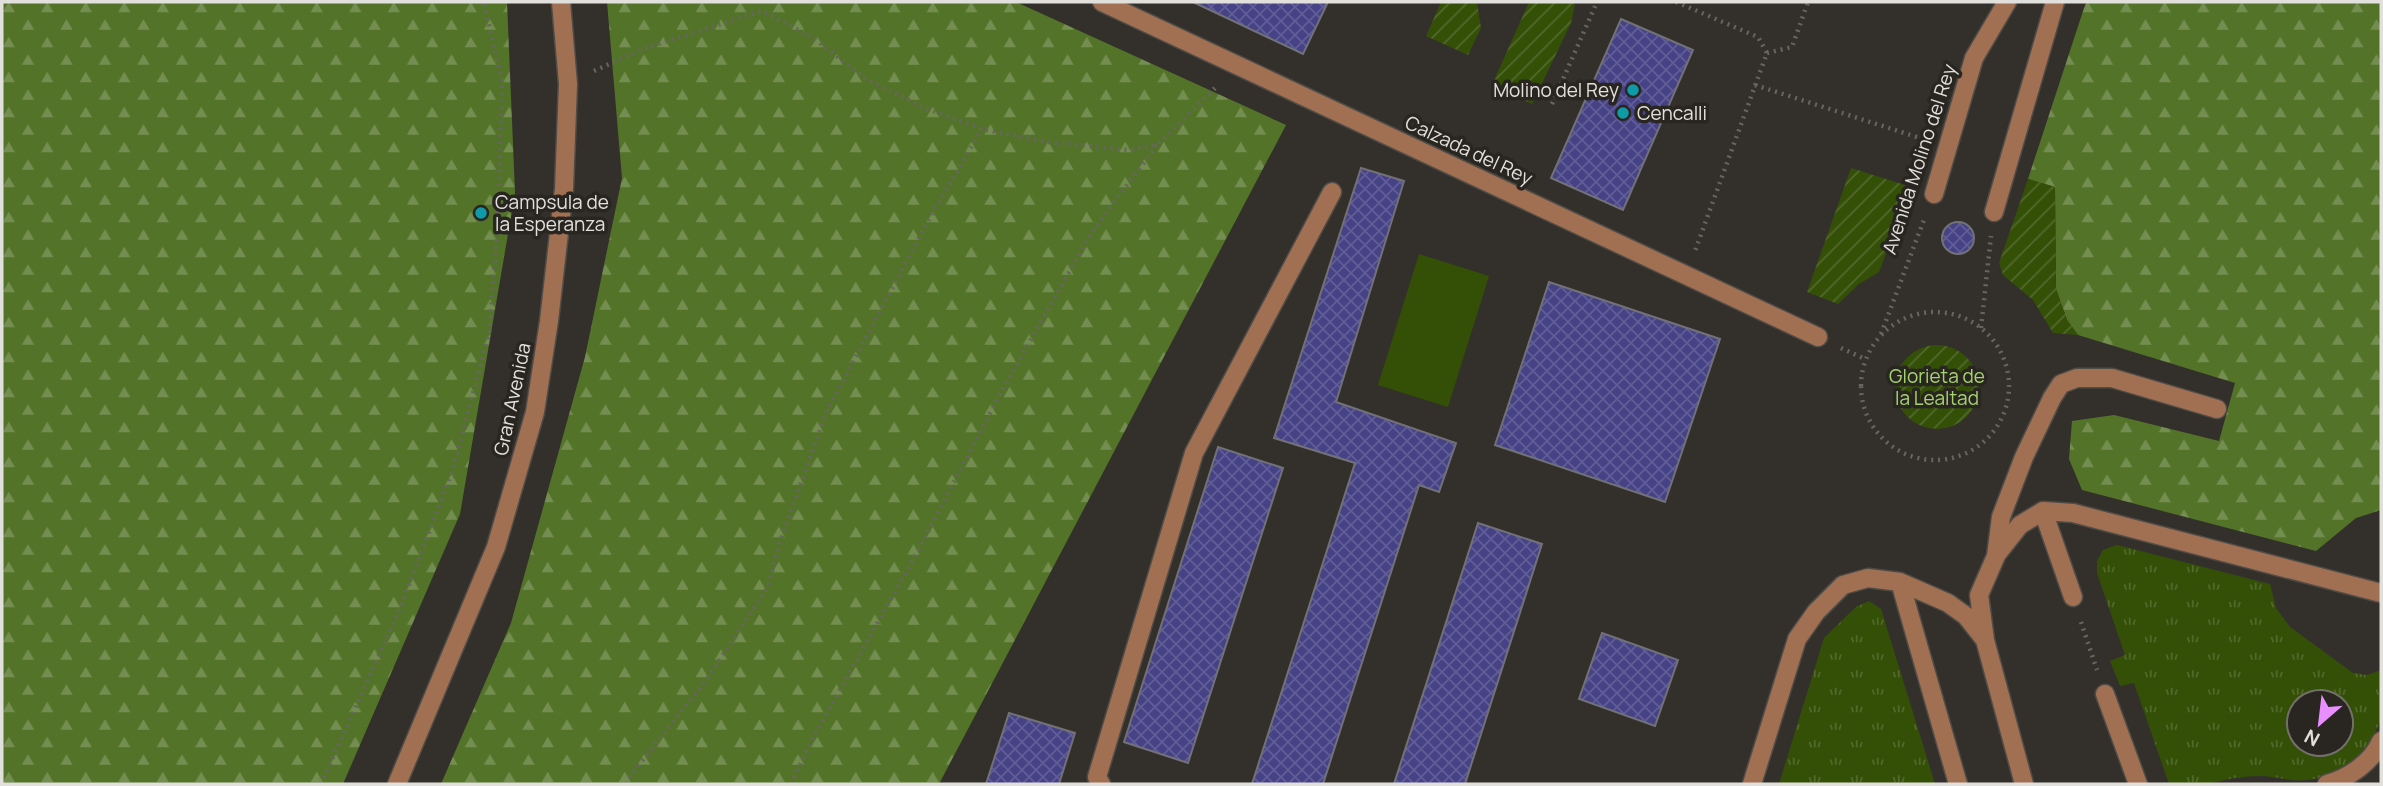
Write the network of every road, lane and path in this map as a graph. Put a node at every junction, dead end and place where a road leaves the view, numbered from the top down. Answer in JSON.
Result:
{"nodes":[{"id":1,"x":484,"y":2,"type":"edge"},
{"id":2,"x":561,"y":2,"type":"edge"},
{"id":3,"x":1102,"y":2,"type":"edge"},
{"id":4,"x":1597,"y":2,"type":"edge"},
{"id":5,"x":1676,"y":2,"type":"edge"},
{"id":6,"x":1808,"y":2,"type":"edge"},
{"id":7,"x":2007,"y":2,"type":"edge"},
{"id":8,"x":2055,"y":2,"type":"edge"},
{"id":9,"x":1767,"y":53,"type":"junction"},
{"id":10,"x":1237,"y":66,"type":"junction"},
{"id":11,"x":568,"y":84,"type":"junction"},
{"id":12,"x":1755,"y":85,"type":"junction"},
{"id":13,"x":1552,"y":104,"type":"dead end"},
{"id":14,"x":982,"y":129,"type":"junction"},
{"id":15,"x":1158,"y":144,"type":"junction"},
{"id":16,"x":1947,"y":147,"type":"junction"},
{"id":17,"x":1332,"y":192,"type":"dead end"},
{"id":18,"x":1934,"y":194,"type":"joint"},
{"id":19,"x":1994,"y":212,"type":"joint"},
{"id":20,"x":1686,"y":275,"type":"junction"},
{"id":21,"x":1981,"y":329,"type":"junction"},
{"id":22,"x":1881,"y":334,"type":"junction"},
{"id":23,"x":1818,"y":337,"type":"dead end"},
{"id":24,"x":2217,"y":409,"type":"dead end"},
{"id":25,"x":2043,"y":511,"type":"junction"},
{"id":26,"x":1996,"y":556,"type":"junction"},
{"id":27,"x":1900,"y":582,"type":"junction"},
{"id":28,"x":2381,"y":593,"type":"edge"},
{"id":29,"x":2073,"y":597,"type":"joint"},
{"id":30,"x":1985,"y":640,"type":"junction"},
{"id":31,"x":2105,"y":694,"type":"joint"},
{"id":32,"x":2381,"y":741,"type":"edge"},
{"id":33,"x":321,"y":784,"type":"edge"},
{"id":34,"x":397,"y":784,"type":"edge"},
{"id":35,"x":627,"y":784,"type":"edge"},
{"id":36,"x":791,"y":784,"type":"edge"},
{"id":37,"x":1101,"y":784,"type":"edge"},
{"id":38,"x":1752,"y":784,"type":"edge"},
{"id":39,"x":1958,"y":784,"type":"edge"},
{"id":40,"x":2024,"y":784,"type":"edge"},
{"id":41,"x":2138,"y":784,"type":"edge"},
{"id":42,"x":2326,"y":784,"type":"edge"}],
"edges":[{"from":1,"to":33,"type":"path"},
{"from":2,"to":11,"type":"street","name":"Gran Avenida"},
{"from":3,"to":10,"type":"street","name":"Calzada del Rey"},
{"from":4,"to":13,"type":"path"},
{"from":5,"to":9,"type":"path"},
{"from":6,"to":9,"type":"path"},
{"from":7,"to":16,"type":"street","name":"Avenida Molino del Rey"},
{"from":8,"to":19,"type":"street"},
{"from":9,"to":12,"type":"path"},
{"from":10,"to":15,"type":"path"},
{"from":10,"to":20,"type":"street","name":"Calzada del Rey"},
{"from":11,"to":14,"type":"path"},
{"from":11,"to":34,"type":"street","name":"Gran Avenida"},
{"from":12,"to":16,"type":"path"},
{"from":12,"to":20,"type":"path"},
{"from":14,"to":15,"type":"path"},
{"from":14,"to":35,"type":"path"},
{"from":15,"to":36,"type":"path"},
{"from":16,"to":18,"type":"street","name":"Avenida Molino del Rey"},
{"from":17,"to":37,"type":"street"},
{"from":18,"to":22,"type":"path","name":"Avenida Molino del Rey"},
{"from":19,"to":21,"type":"path"},
{"from":20,"to":23,"type":"street","name":"Calzada del Rey"},
{"from":21,"to":22,"type":"path"},
{"from":21,"to":22,"type":"path"},
{"from":24,"to":26,"type":"street"},
{"from":25,"to":26,"type":"street"},
{"from":25,"to":28,"type":"street"},
{"from":25,"to":29,"type":"street"},
{"from":26,"to":30,"type":"street"},
{"from":27,"to":30,"type":"street"},
{"from":27,"to":38,"type":"street"},
{"from":27,"to":39,"type":"street"},
{"from":29,"to":31,"type":"path"},
{"from":30,"to":40,"type":"street"},
{"from":31,"to":41,"type":"street"},
{"from":32,"to":42,"type":"street"}]}
